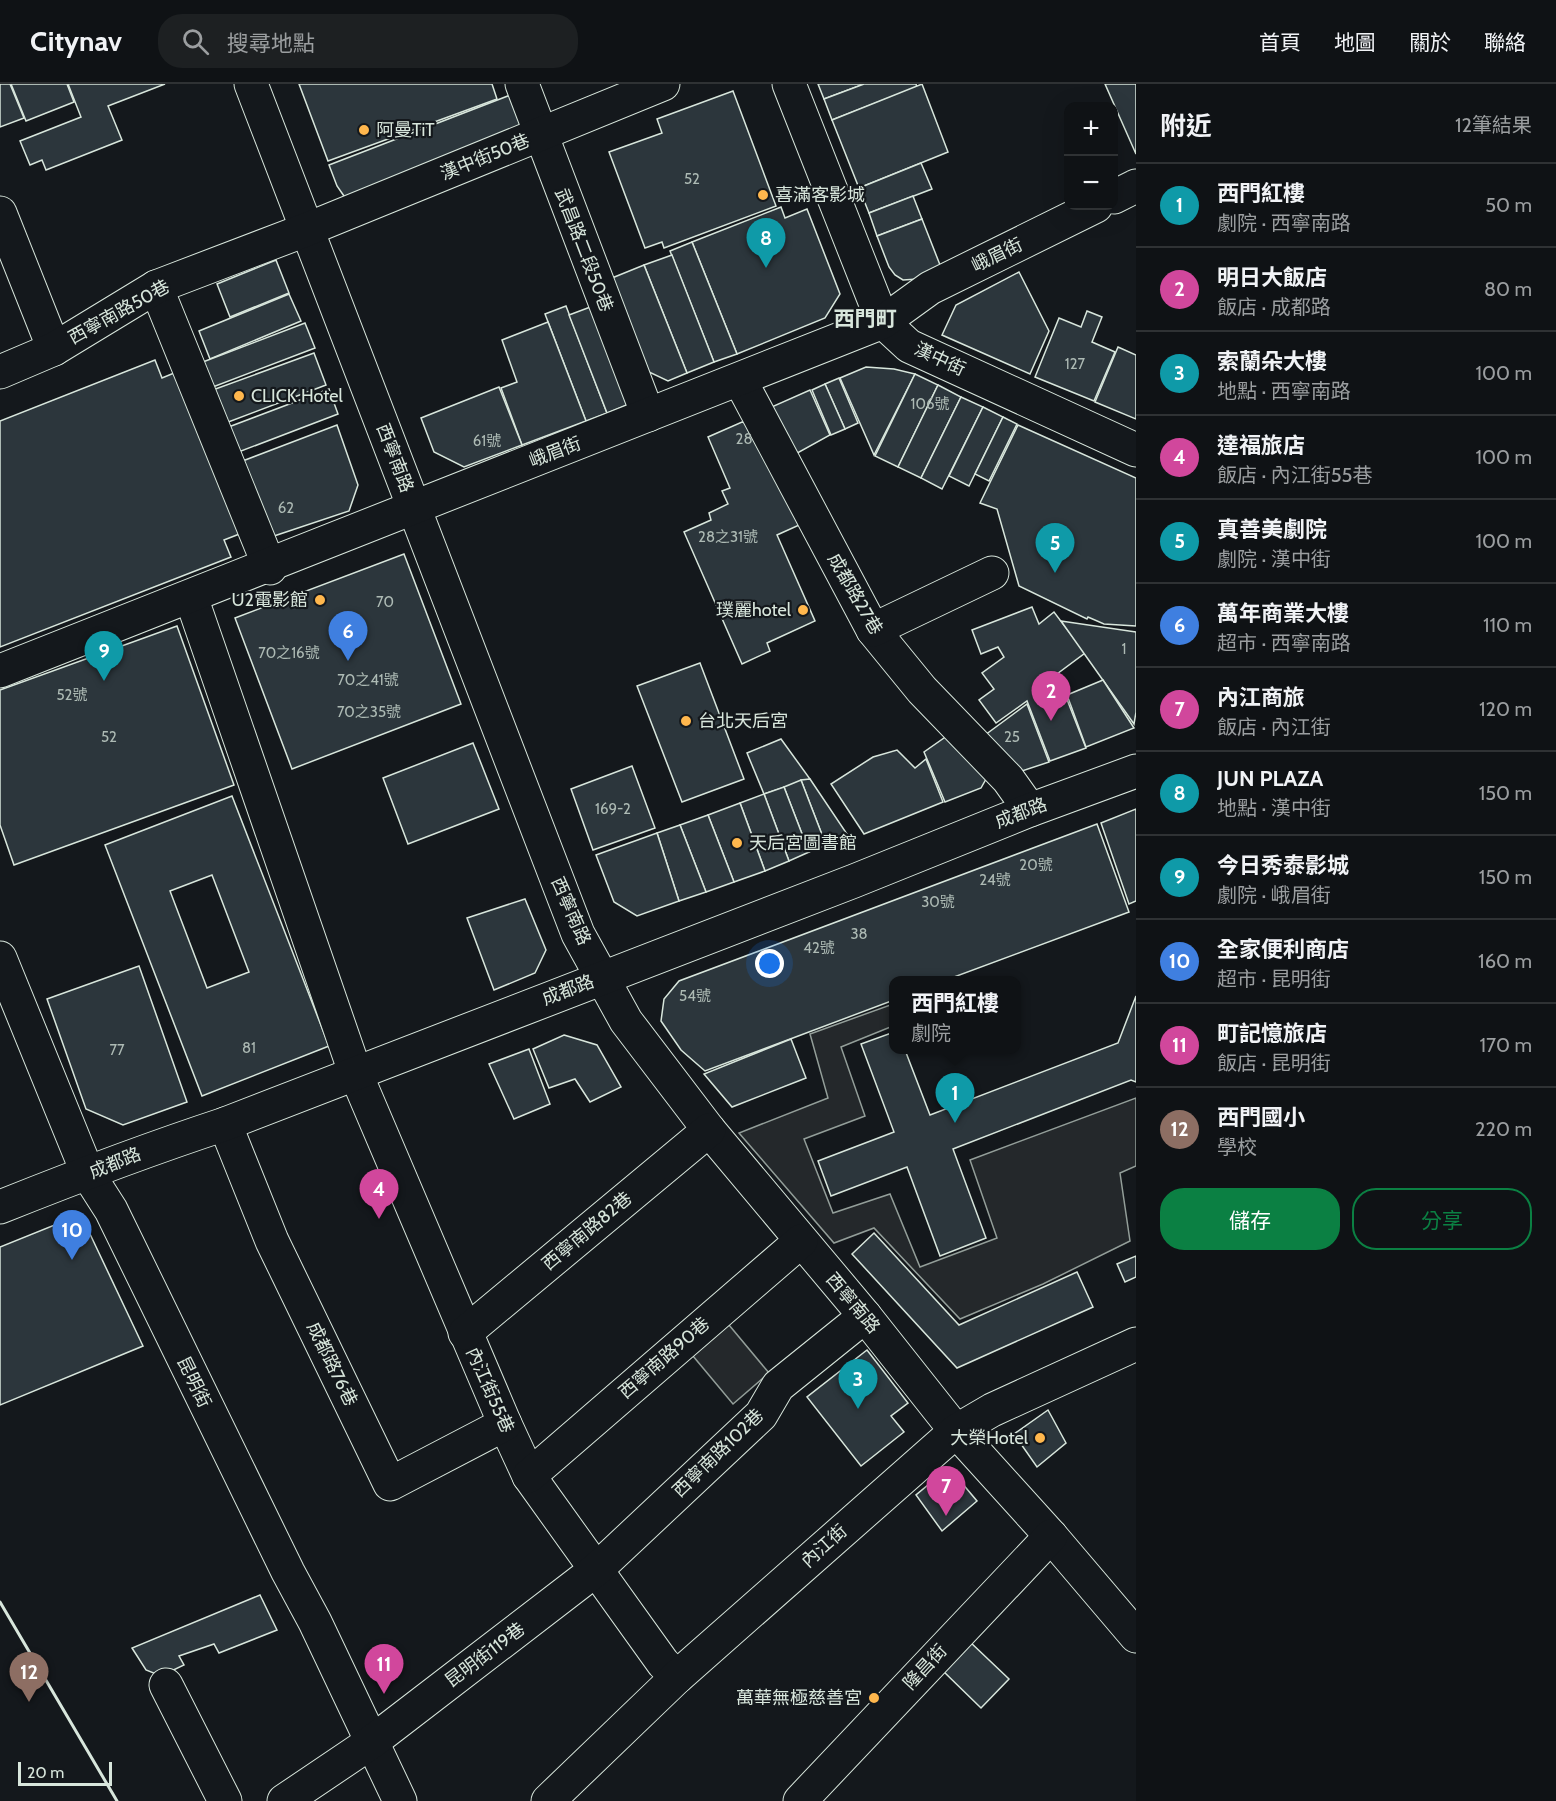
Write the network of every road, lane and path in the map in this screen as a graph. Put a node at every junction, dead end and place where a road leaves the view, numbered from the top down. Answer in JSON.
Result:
{"nodes":[{"id":1,"x":251,"y":84,"type":"edge"},
{"id":2,"x":522,"y":84,"type":"edge"},
{"id":3,"x":663,"y":84,"type":"edge"},
{"id":4,"x":789,"y":84,"type":"edge"},
{"id":5,"x":539,"y":135,"type":"junction"},
{"id":6,"x":1136,"y":186,"type":"edge"},
{"id":7,"x":1118,"y":195,"type":"edge"},
{"id":8,"x":1088,"y":210,"type":"edge"},
{"id":9,"x":0,"y":213,"type":"edge"},
{"id":10,"x":308,"y":229,"type":"junction"},
{"id":11,"x":156,"y":287,"type":"junction"},
{"id":12,"x":883,"y":322,"type":"junction"},
{"id":13,"x":54,"y":349,"type":"junction"},
{"id":14,"x":0,"y":372,"type":"edge"},
{"id":15,"x":740,"y":380,"type":"junction"},
{"id":16,"x":648,"y":416,"type":"junction"},
{"id":17,"x":1136,"y":450,"type":"edge"},
{"id":18,"x":414,"y":507,"type":"junction"},
{"id":19,"x":270,"y":568,"type":"junction"},
{"id":20,"x":992,"y":573,"type":"dead end"},
{"id":21,"x":191,"y":597,"type":"junction"},
{"id":22,"x":873,"y":630,"type":"junction"},
{"id":23,"x":0,"y":671,"type":"edge"},
{"id":24,"x":1136,"y":771,"type":"edge"},
{"id":25,"x":1030,"y":810,"type":"junction"},
{"id":26,"x":0,"y":958,"type":"edge"},
{"id":27,"x":603,"y":976,"type":"junction"},
{"id":28,"x":355,"y":1072,"type":"junction"},
{"id":29,"x":225,"y":1124,"type":"junction"},
{"id":30,"x":709,"y":1130,"type":"junction"},
{"id":31,"x":88,"y":1174,"type":"junction"},
{"id":32,"x":0,"y":1207,"type":"edge"},
{"id":33,"x":801,"y":1241,"type":"junction"},
{"id":34,"x":865,"y":1316,"type":"junction"},
{"id":35,"x":465,"y":1333,"type":"junction"},
{"id":36,"x":1136,"y":1344,"type":"edge"},
{"id":37,"x":505,"y":1424,"type":"junction"},
{"id":38,"x":956,"y":1431,"type":"junction"},
{"id":39,"x":529,"y":1476,"type":"junction"},
{"id":40,"x":1051,"y":1536,"type":"junction"},
{"id":41,"x":597,"y":1569,"type":"junction"},
{"id":42,"x":1136,"y":1636,"type":"edge"},
{"id":43,"x":677,"y":1677,"type":"junction"},
{"id":44,"x":165,"y":1685,"type":"dead end"},
{"id":45,"x":373,"y":1741,"type":"junction"},
{"id":46,"x":225,"y":1801,"type":"edge"},
{"id":47,"x":284,"y":1801,"type":"edge"},
{"id":48,"x":400,"y":1801,"type":"edge"},
{"id":49,"x":548,"y":1801,"type":"edge"},
{"id":50,"x":800,"y":1801,"type":"edge"}],
"edges":[{"from":1,"to":10,"type":"street","name":"西寧南路"},
{"from":2,"to":5,"type":"street","name":"武昌路二段50巷"},
{"from":3,"to":5,"type":"street","name":"漢中街50巷"},
{"from":4,"to":12,"type":"street","name":"漢中街"},
{"from":5,"to":10,"type":"street","name":"漢中街50巷"},
{"from":5,"to":16,"type":"street","name":"武昌路二段50巷"},
{"from":6,"to":7,"type":"street"},
{"from":8,"to":12,"type":"street","name":"峨眉街"},
{"from":9,"to":13,"type":"street"},
{"from":10,"to":11,"type":"street","name":"西寧南路50巷"},
{"from":10,"to":18,"type":"street","name":"西寧南路"},
{"from":11,"to":13,"type":"street","name":"西寧南路50巷"},
{"from":11,"to":19,"type":"street"},
{"from":12,"to":15,"type":"street","name":"峨眉街"},
{"from":12,"to":17,"type":"street","name":"漢中街"},
{"from":13,"to":14,"type":"street","name":"西寧南路50巷"},
{"from":15,"to":16,"type":"street","name":"峨眉街"},
{"from":15,"to":22,"type":"street","name":"成都路27巷"},
{"from":16,"to":18,"type":"street","name":"峨眉街"},
{"from":18,"to":19,"type":"street","name":"峨眉街"},
{"from":18,"to":27,"type":"street","name":"西寧南路"},
{"from":19,"to":21,"type":"street","name":"峨眉街"},
{"from":20,"to":22,"type":"street"},
{"from":21,"to":23,"type":"street","name":"峨眉街"},
{"from":21,"to":28,"type":"street","name":"內江街55巷"},
{"from":22,"to":25,"type":"street","name":"成都路27巷"},
{"from":24,"to":25,"type":"street","name":"成都路"},
{"from":25,"to":27,"type":"street","name":"成都路"},
{"from":26,"to":31,"type":"street","name":"昆明街"},
{"from":27,"to":28,"type":"street","name":"成都路"},
{"from":27,"to":30,"type":"street","name":"西寧南路"},
{"from":28,"to":29,"type":"street","name":"成都路"},
{"from":28,"to":35,"type":"street","name":"內江街55巷"},
{"from":29,"to":31,"type":"street","name":"成都路"},
{"from":29,"to":37,"type":"street","name":"成都路76巷"},
{"from":30,"to":33,"type":"street","name":"西寧南路"},
{"from":30,"to":35,"type":"street","name":"西寧南路82巷"},
{"from":31,"to":32,"type":"street","name":"成都路"},
{"from":31,"to":45,"type":"street","name":"昆明街"},
{"from":33,"to":34,"type":"street","name":"西寧南路"},
{"from":33,"to":39,"type":"street","name":"西寧南路90巷"},
{"from":34,"to":38,"type":"street","name":"西寧南路"},
{"from":34,"to":41,"type":"street","name":"西寧南路102巷"},
{"from":35,"to":37,"type":"street","name":"內江街55巷"},
{"from":36,"to":38,"type":"street","name":"內江街"},
{"from":37,"to":39,"type":"street","name":"內江街55巷"},
{"from":38,"to":40,"type":"street","name":"西寧南路"},
{"from":38,"to":43,"type":"street","name":"內江街"},
{"from":39,"to":41,"type":"street","name":"內江街55巷"},
{"from":40,"to":42,"type":"street","name":"西寧南路"},
{"from":40,"to":50,"type":"street","name":"隆昌街"},
{"from":41,"to":43,"type":"street","name":"內江街55巷"},
{"from":41,"to":45,"type":"street","name":"昆明街119巷"},
{"from":43,"to":49,"type":"street","name":"內江街"},
{"from":44,"to":46,"type":"street"},
{"from":45,"to":47,"type":"street","name":"昆明街119巷"},
{"from":45,"to":48,"type":"street","name":"昆明街"}]}
